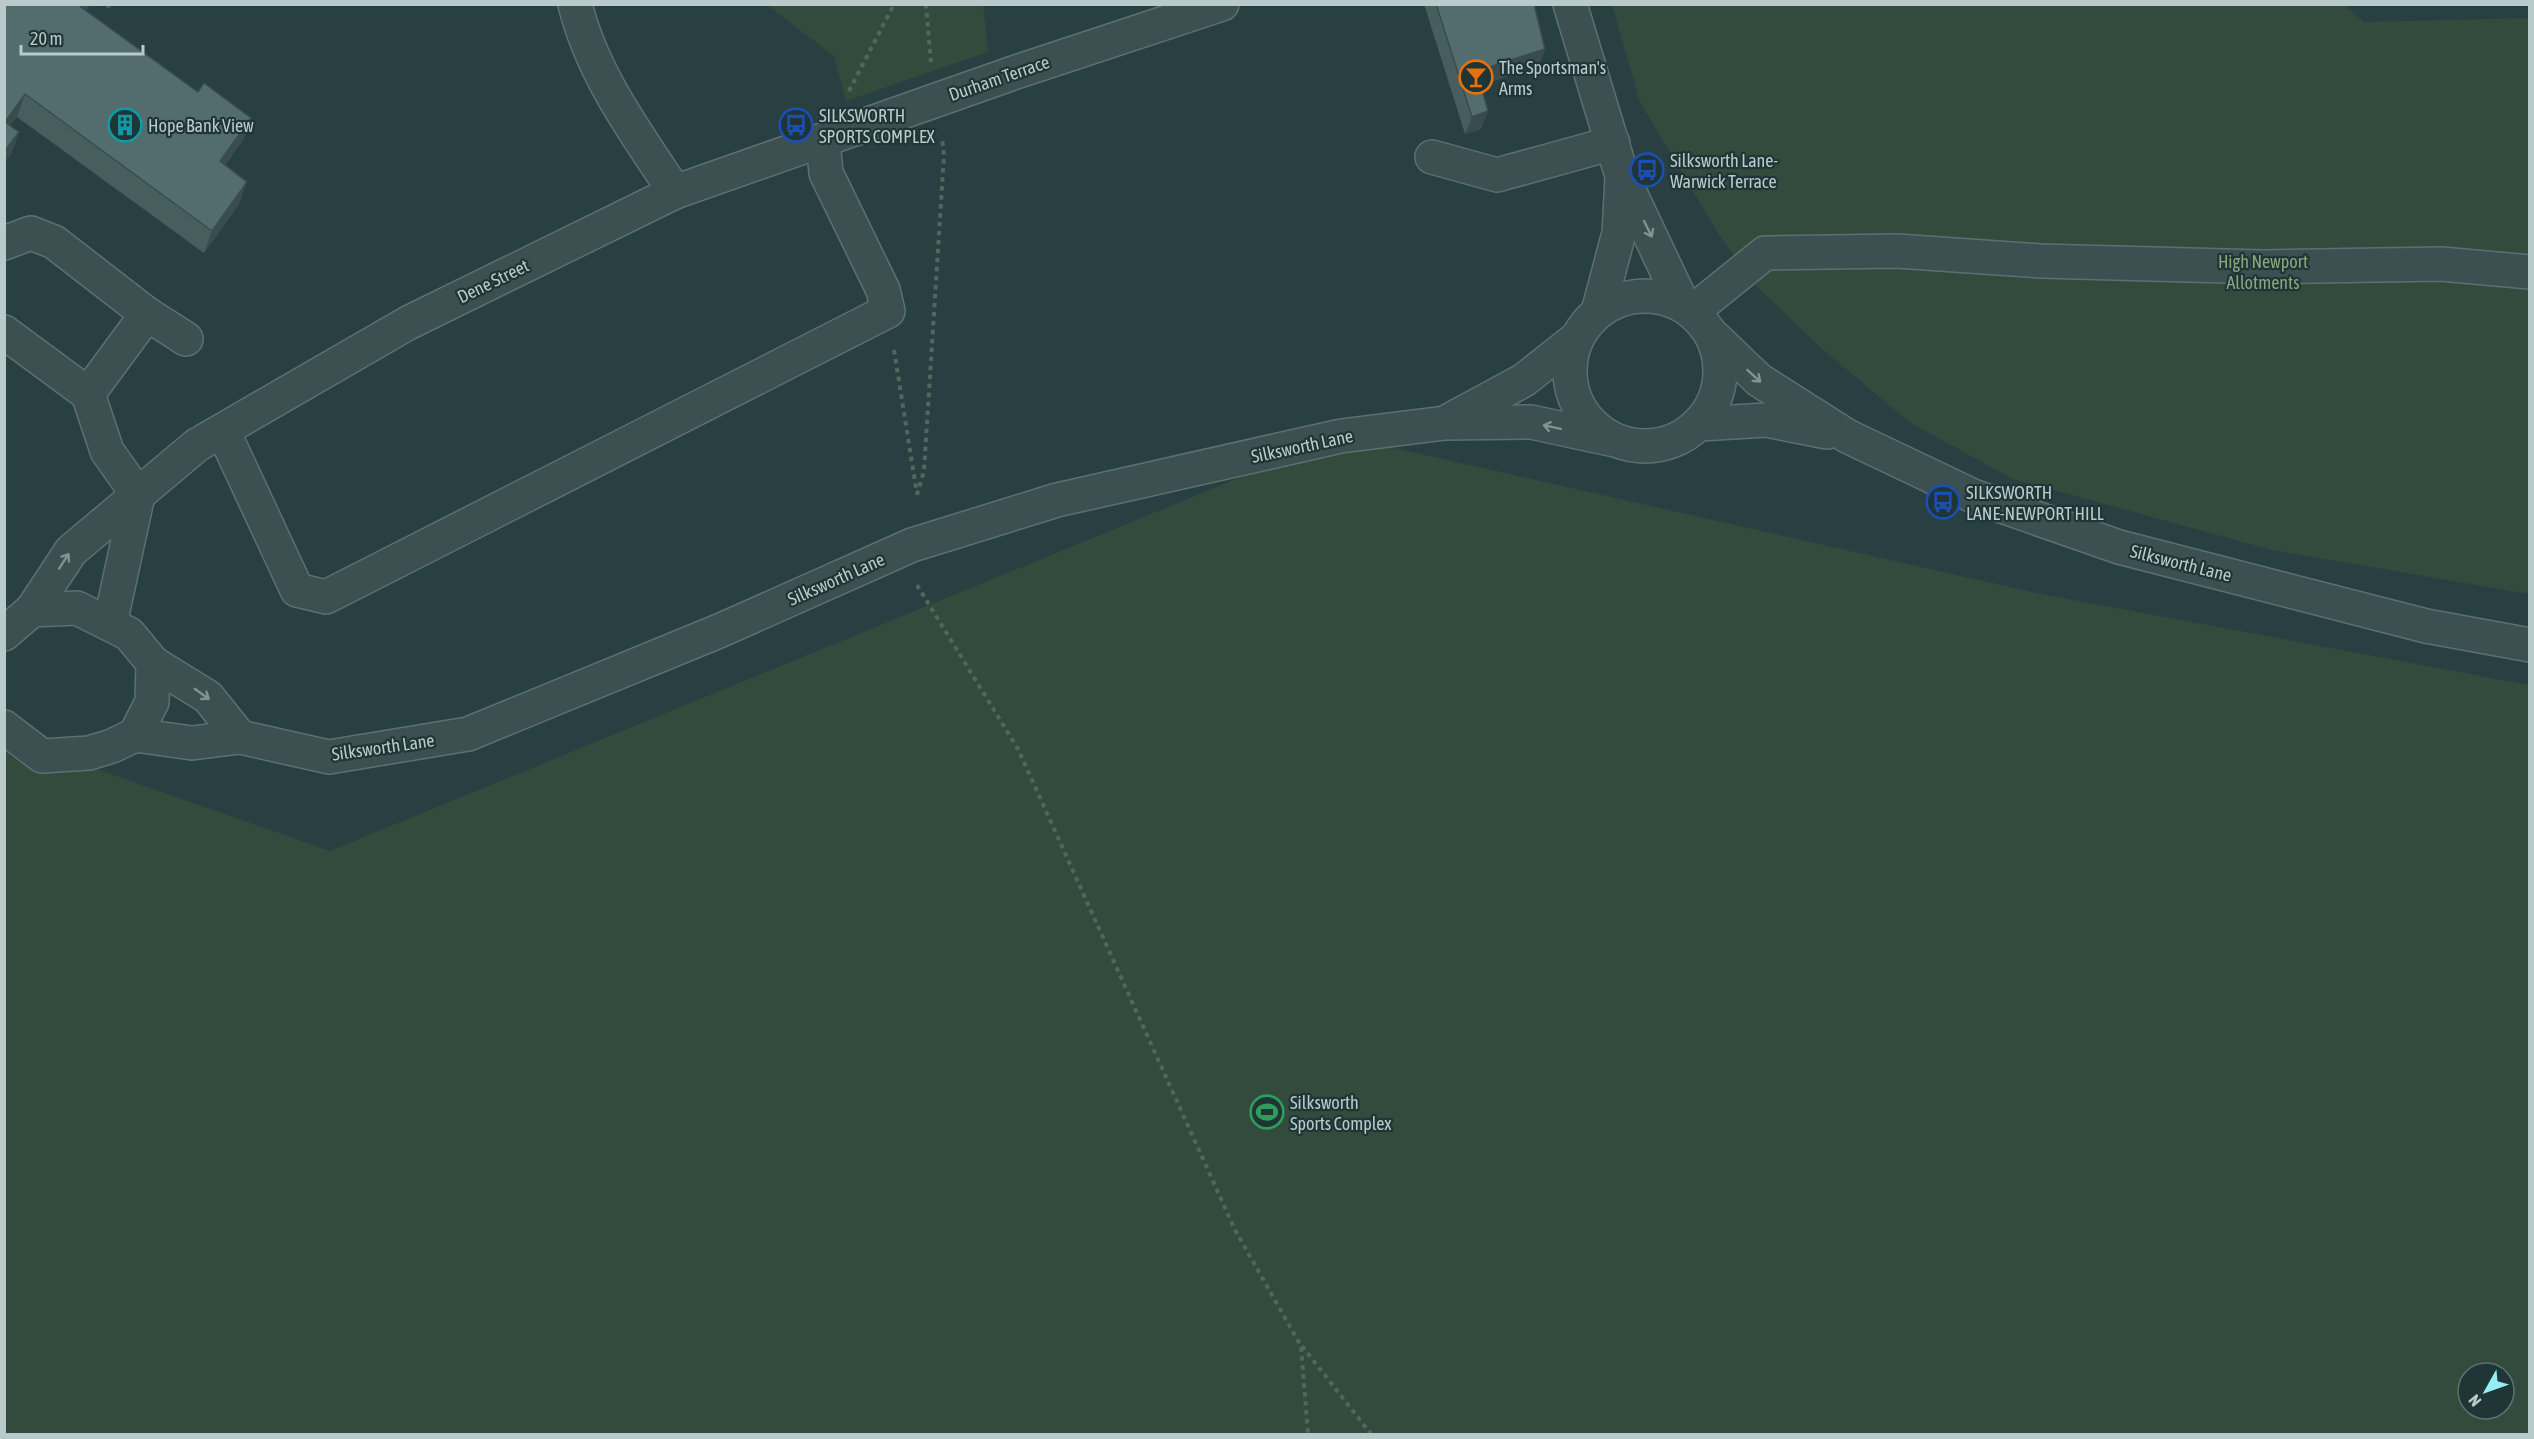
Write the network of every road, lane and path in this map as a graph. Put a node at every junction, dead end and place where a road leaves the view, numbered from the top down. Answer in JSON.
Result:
{"nodes":[{"id":1,"x":575,"y":4,"type":"edge"},
{"id":2,"x":894,"y":4,"type":"edge"},
{"id":3,"x":926,"y":4,"type":"edge"},
{"id":4,"x":1222,"y":4,"type":"edge"},
{"id":5,"x":1570,"y":4,"type":"edge"},
{"id":6,"x":1189,"y":10,"type":"edge"},
{"id":7,"x":932,"y":65,"type":"dead end"},
{"id":8,"x":942,"y":133,"type":"dead end"},
{"id":9,"x":823,"y":140,"type":"junction"},
{"id":10,"x":1613,"y":143,"type":"junction"},
{"id":11,"x":1432,"y":157,"type":"dead end"},
{"id":12,"x":1622,"y":177,"type":"junction"},
{"id":13,"x":675,"y":192,"type":"junction"},
{"id":14,"x":4,"y":243,"type":"edge"},
{"id":15,"x":2529,"y":272,"type":"edge"},
{"id":16,"x":888,"y":311,"type":"junction"},
{"id":17,"x":1598,"y":312,"type":"junction"},
{"id":18,"x":147,"y":314,"type":"junction"},
{"id":19,"x":1696,"y":318,"type":"junction"},
{"id":20,"x":4,"y":332,"type":"edge"},
{"id":21,"x":1577,"y":338,"type":"junction"},
{"id":22,"x":186,"y":339,"type":"dead end"},
{"id":23,"x":88,"y":394,"type":"junction"},
{"id":24,"x":1445,"y":423,"type":"junction"},
{"id":25,"x":1700,"y":424,"type":"junction"},
{"id":26,"x":223,"y":430,"type":"junction"},
{"id":27,"x":1847,"y":436,"type":"junction"},
{"id":28,"x":1610,"y":439,"type":"junction"},
{"id":29,"x":138,"y":495,"type":"junction"},
{"id":30,"x":914,"y":581,"type":"dead end"},
{"id":31,"x":32,"y":610,"type":"junction"},
{"id":32,"x":110,"y":624,"type":"junction"},
{"id":33,"x":4,"y":633,"type":"edge"},
{"id":34,"x":2529,"y":645,"type":"edge"},
{"id":35,"x":153,"y":663,"type":"junction"},
{"id":36,"x":4,"y":727,"type":"edge"},
{"id":37,"x":135,"y":735,"type":"junction"},
{"id":38,"x":240,"y":737,"type":"junction"},
{"id":39,"x":1301,"y":1346,"type":"junction"},
{"id":40,"x":1308,"y":1434,"type":"edge"},
{"id":41,"x":1371,"y":1434,"type":"edge"}],
"edges":[{"from":1,"to":13,"type":"street"},
{"from":2,"to":9,"type":"path"},
{"from":3,"to":7,"type":"path"},
{"from":4,"to":6,"type":"street","name":"Durham Terrace"},
{"from":5,"to":10,"type":"street"},
{"from":6,"to":9,"type":"street","name":"Durham Terrace"},
{"from":8,"to":16,"type":"path"},
{"from":9,"to":13,"type":"street","name":"Durham Terrace"},
{"from":9,"to":16,"type":"street"},
{"from":10,"to":11,"type":"street"},
{"from":10,"to":12,"type":"street"},
{"from":12,"to":17,"type":"street"},
{"from":12,"to":19,"type":"street","one_way":true},
{"from":13,"to":26,"type":"street","name":"Dene Street"},
{"from":14,"to":18,"type":"street"},
{"from":15,"to":19,"type":"street"},
{"from":16,"to":26,"type":"street"},
{"from":17,"to":19,"type":"street","name":"Silksworth Lane"},
{"from":17,"to":21,"type":"street","name":"Silksworth Lane"},
{"from":18,"to":22,"type":"street"},
{"from":18,"to":23,"type":"street"},
{"from":19,"to":25,"type":"street","name":"Silksworth Lane"},
{"from":19,"to":27,"type":"street","name":"Silksworth Lane","one_way":true},
{"from":20,"to":23,"type":"street"},
{"from":21,"to":24,"type":"street","name":"Silksworth Lane"},
{"from":21,"to":28,"type":"street","name":"Silksworth Lane"},
{"from":23,"to":29,"type":"street"},
{"from":28,"to":24,"type":"street","name":"Silksworth Lane","one_way":true},
{"from":24,"to":38,"type":"street","name":"Silksworth Lane"},
{"from":25,"to":27,"type":"street","name":"Silksworth Lane"},
{"from":25,"to":28,"type":"street","name":"Silksworth Lane"},
{"from":26,"to":29,"type":"street","name":"Dene Street"},
{"from":27,"to":34,"type":"street","name":"Silksworth Lane"},
{"from":31,"to":29,"type":"street","name":"Dene Street","one_way":true},
{"from":29,"to":32,"type":"street"},
{"from":30,"to":39,"type":"path"},
{"from":31,"to":32,"type":"street"},
{"from":31,"to":33,"type":"street"},
{"from":32,"to":35,"type":"street"},
{"from":35,"to":37,"type":"street"},
{"from":35,"to":38,"type":"street","one_way":true},
{"from":36,"to":37,"type":"street"},
{"from":37,"to":38,"type":"street","name":"Silksworth Lane"},
{"from":39,"to":40,"type":"path"},
{"from":39,"to":41,"type":"path"}]}
